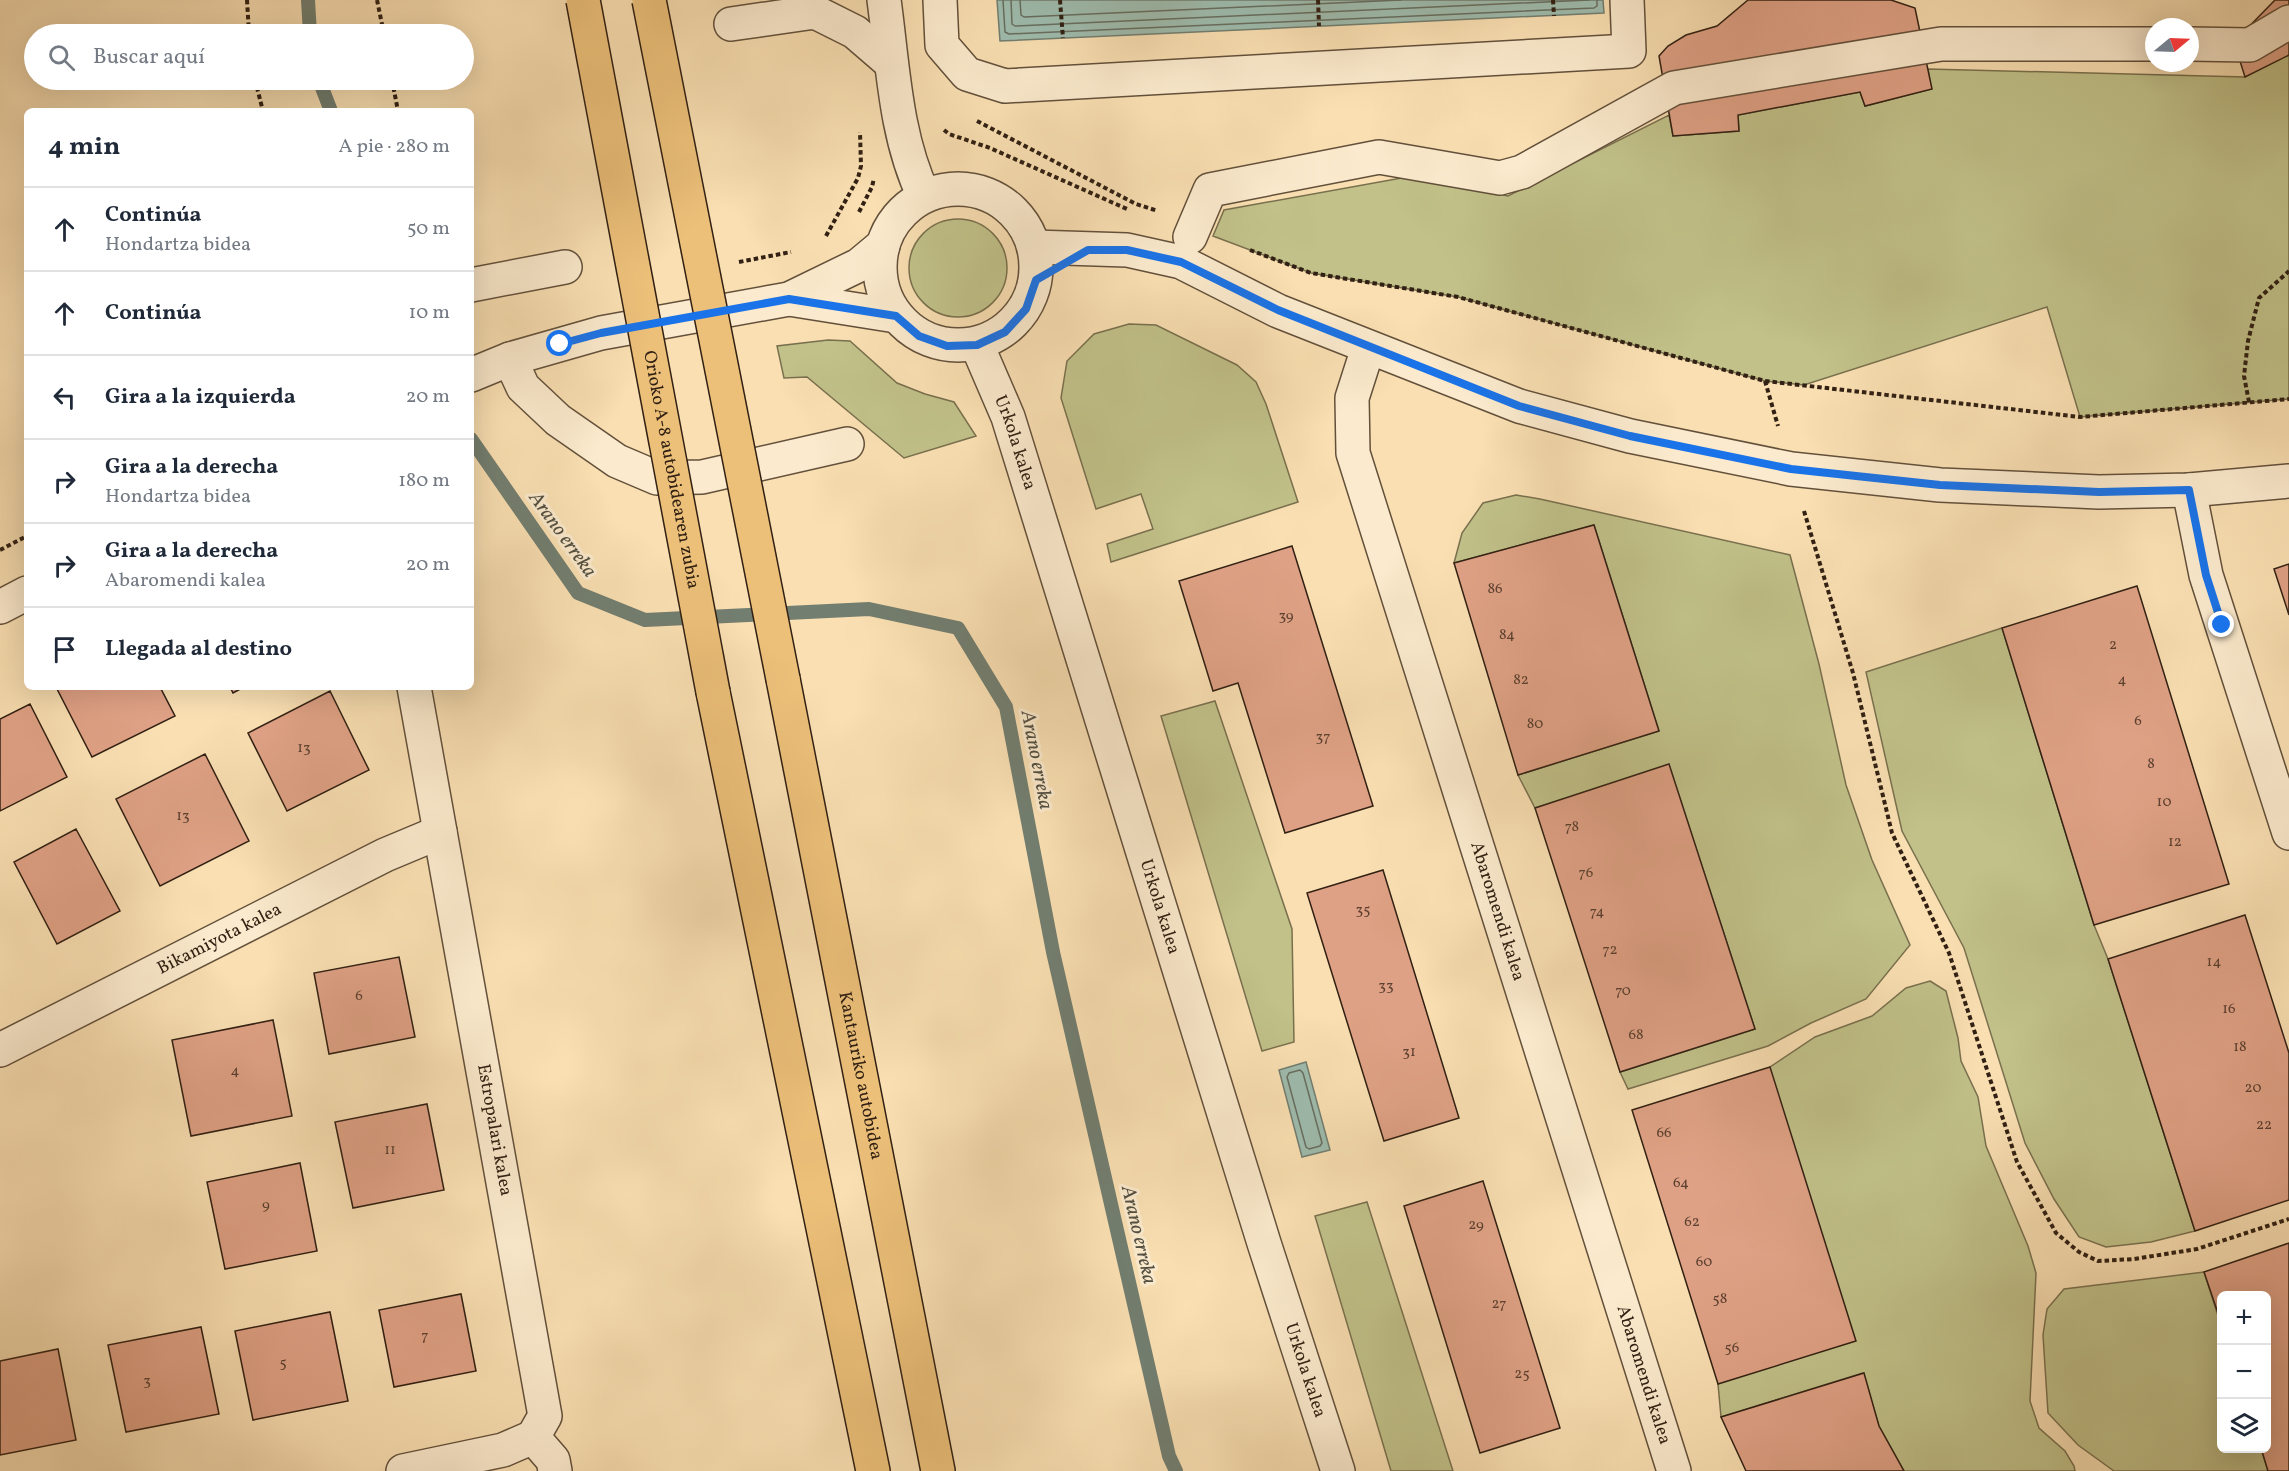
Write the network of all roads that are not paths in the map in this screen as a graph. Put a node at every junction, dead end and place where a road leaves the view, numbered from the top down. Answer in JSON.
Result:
{"nodes":[{"id":1,"x":584,"y":0,"type":"edge"},
{"id":2,"x":649,"y":0,"type":"edge"},
{"id":3,"x":940,"y":0,"type":"edge"},
{"id":4,"x":1627,"y":0,"type":"edge"},
{"id":5,"x":880,"y":2,"type":"edge"},
{"id":6,"x":2289,"y":22,"type":"edge"},
{"id":7,"x":731,"y":24,"type":"dead end"},
{"id":8,"x":2145,"y":44,"type":"edge"},
{"id":9,"x":2199,"y":44,"type":"edge"},
{"id":10,"x":893,"y":76,"type":"junction"},
{"id":11,"x":924,"y":196,"type":"junction"},
{"id":12,"x":1193,"y":230,"type":"road end"},
{"id":13,"x":883,"y":245,"type":"junction"},
{"id":14,"x":1034,"y":247,"type":"junction"},
{"id":15,"x":1088,"y":250,"type":"junction"},
{"id":16,"x":565,"y":267,"type":"dead end"},
{"id":17,"x":1036,"y":280,"type":"junction"},
{"id":18,"x":474,"y":284,"type":"edge"},
{"id":19,"x":789,"y":299,"type":"junction"},
{"id":20,"x":896,"y":316,"type":"junction"},
{"id":21,"x":977,"y":345,"type":"junction"},
{"id":22,"x":1368,"y":348,"type":"junction"},
{"id":23,"x":510,"y":359,"type":"junction"},
{"id":24,"x":474,"y":374,"type":"edge"},
{"id":25,"x":847,"y":444,"type":"dead end"},
{"id":26,"x":2289,"y":481,"type":"edge"},
{"id":27,"x":2189,"y":490,"type":"junction"},
{"id":28,"x":24,"y":595,"type":"edge"},
{"id":29,"x":0,"y":607,"type":"edge"},
{"id":30,"x":415,"y":690,"type":"edge"},
{"id":31,"x":440,"y":832,"type":"junction"},
{"id":32,"x":2289,"y":833,"type":"edge"},
{"id":33,"x":0,"y":1050,"type":"edge"},
{"id":34,"x":533,"y":1437,"type":"junction"},
{"id":35,"x":403,"y":1471,"type":"edge"},
{"id":36,"x":555,"y":1471,"type":"edge"},
{"id":37,"x":873,"y":1471,"type":"edge"},
{"id":38,"x":938,"y":1471,"type":"edge"},
{"id":39,"x":1338,"y":1471,"type":"edge"},
{"id":40,"x":1674,"y":1471,"type":"edge"}],
"edges":[{"from":1,"to":37,"type":"highway","name":"Orioko A-8 autobidearen zubia","bridge":true},
{"from":2,"to":38,"type":"highway","name":"Kantauriko autobidea","bridge":true},
{"from":3,"to":4,"type":"street"},
{"from":5,"to":10,"type":"street"},
{"from":6,"to":9,"type":"street"},
{"from":7,"to":10,"type":"street"},
{"from":8,"to":12,"type":"street"},
{"from":10,"to":11,"type":"street"},
{"from":11,"to":13,"type":"street"},
{"from":11,"to":14,"type":"street"},
{"from":13,"to":19,"type":"street"},
{"from":13,"to":20,"type":"street"},
{"from":14,"to":15,"type":"street"},
{"from":14,"to":17,"type":"street"},
{"from":15,"to":17,"type":"street"},
{"from":15,"to":22,"type":"street"},
{"from":16,"to":18,"type":"street"},
{"from":17,"to":21,"type":"street"},
{"from":19,"to":20,"type":"street"},
{"from":19,"to":23,"type":"street"},
{"from":20,"to":21,"type":"street"},
{"from":21,"to":39,"type":"street","name":"Urkola kalea"},
{"from":22,"to":27,"type":"street"},
{"from":22,"to":40,"type":"street","name":"Abaromendi kalea"},
{"from":23,"to":24,"type":"street"},
{"from":23,"to":25,"type":"street"},
{"from":26,"to":27,"type":"street"},
{"from":27,"to":32,"type":"street"},
{"from":28,"to":29,"type":"street"},
{"from":30,"to":31,"type":"street","name":"Estropalari kalea"},
{"from":31,"to":33,"type":"street","name":"Bikamiyota kalea"},
{"from":31,"to":34,"type":"street","name":"Estropalari kalea"},
{"from":34,"to":35,"type":"street"},
{"from":34,"to":36,"type":"street"}]}
